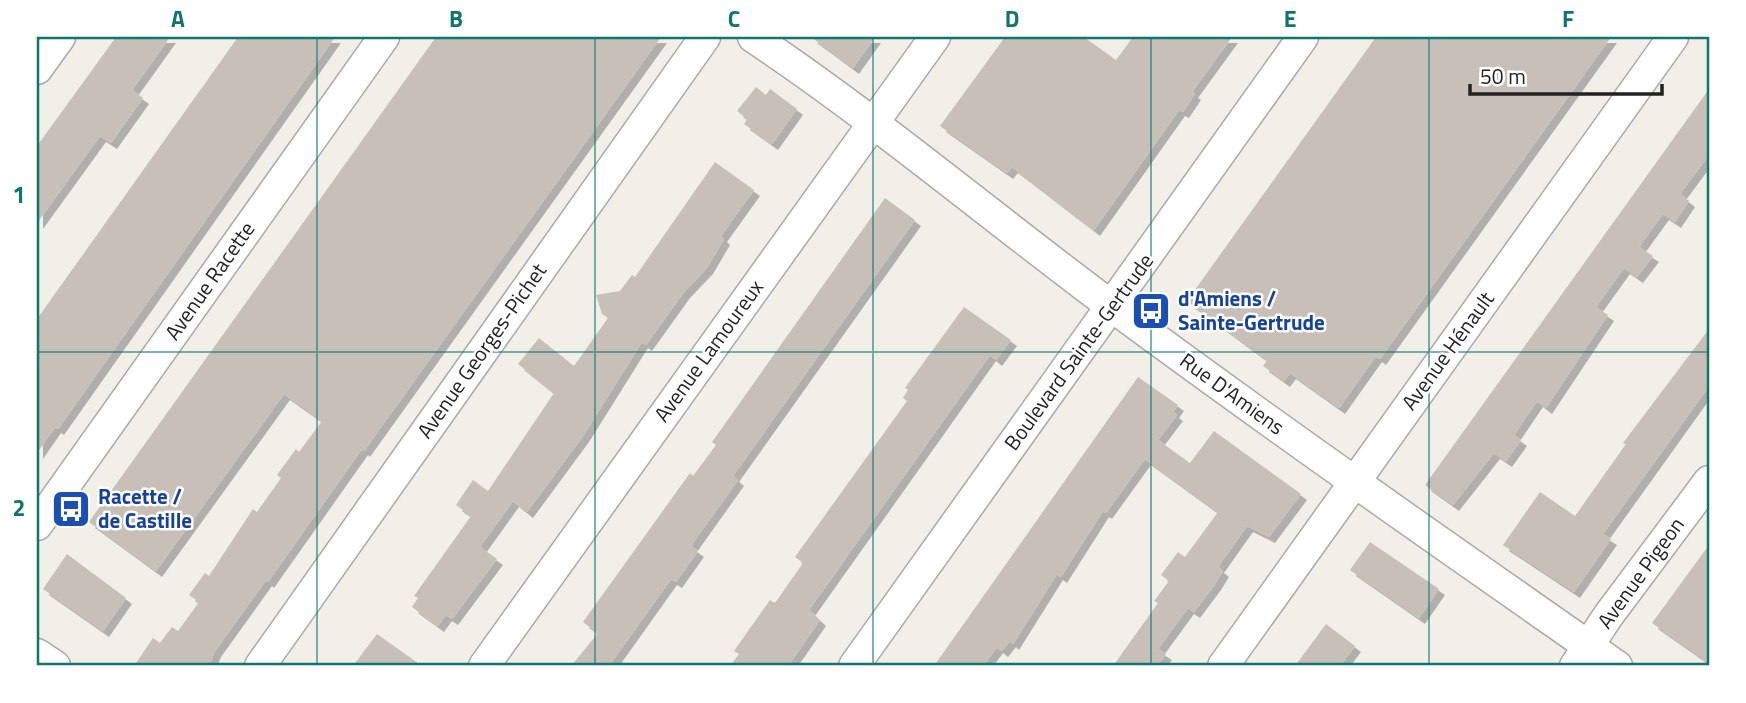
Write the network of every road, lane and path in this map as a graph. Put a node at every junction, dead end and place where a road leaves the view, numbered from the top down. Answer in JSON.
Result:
{"nodes":[{"id":1,"x":60,"y":37,"type":"edge"},
{"id":2,"x":384,"y":37,"type":"edge"},
{"id":3,"x":705,"y":37,"type":"edge"},
{"id":4,"x":753,"y":37,"type":"edge"},
{"id":5,"x":935,"y":37,"type":"edge"},
{"id":6,"x":1303,"y":37,"type":"edge"},
{"id":7,"x":1673,"y":37,"type":"edge"},
{"id":8,"x":37,"y":69,"type":"edge"},
{"id":9,"x":873,"y":122,"type":"junction"},
{"id":10,"x":1112,"y":306,"type":"junction"},
{"id":11,"x":1709,"y":481,"type":"edge"},
{"id":12,"x":1353,"y":483,"type":"junction"},
{"id":13,"x":37,"y":524,"type":"edge"},
{"id":14,"x":37,"y":654,"type":"edge"},
{"id":15,"x":1582,"y":657,"type":"edge"},
{"id":16,"x":55,"y":666,"type":"edge"},
{"id":17,"x":260,"y":666,"type":"edge"},
{"id":18,"x":484,"y":666,"type":"edge"},
{"id":19,"x":854,"y":666,"type":"edge"},
{"id":20,"x":1223,"y":666,"type":"edge"},
{"id":21,"x":1617,"y":666,"type":"edge"}],
"edges":[{"from":1,"to":8,"type":"street"},
{"from":2,"to":13,"type":"street","name":"Avenue Racette"},
{"from":3,"to":17,"type":"street","name":"Avenue Georges-Pichet"},
{"from":4,"to":9,"type":"street","name":"Rue D'Amiens"},
{"from":5,"to":9,"type":"street","name":"Avenue Lamoureux"},
{"from":6,"to":10,"type":"street","name":"Boulevard Sainte-Gertrude"},
{"from":7,"to":12,"type":"street","name":"Avenue Hénault"},
{"from":9,"to":10,"type":"street","name":"Rue D'Amiens"},
{"from":9,"to":18,"type":"street","name":"Avenue Lamoureux"},
{"from":10,"to":12,"type":"street","name":"Rue D'Amiens"},
{"from":10,"to":19,"type":"street","name":"Boulevard Sainte-Gertrude"},
{"from":11,"to":15,"type":"street","name":"Avenue Pigeon"},
{"from":12,"to":15,"type":"street","name":"Rue D'Amiens"},
{"from":12,"to":20,"type":"street","name":"Avenue Hénault"},
{"from":14,"to":16,"type":"street"},
{"from":15,"to":21,"type":"street","name":"Rue D'Amiens"}]}
